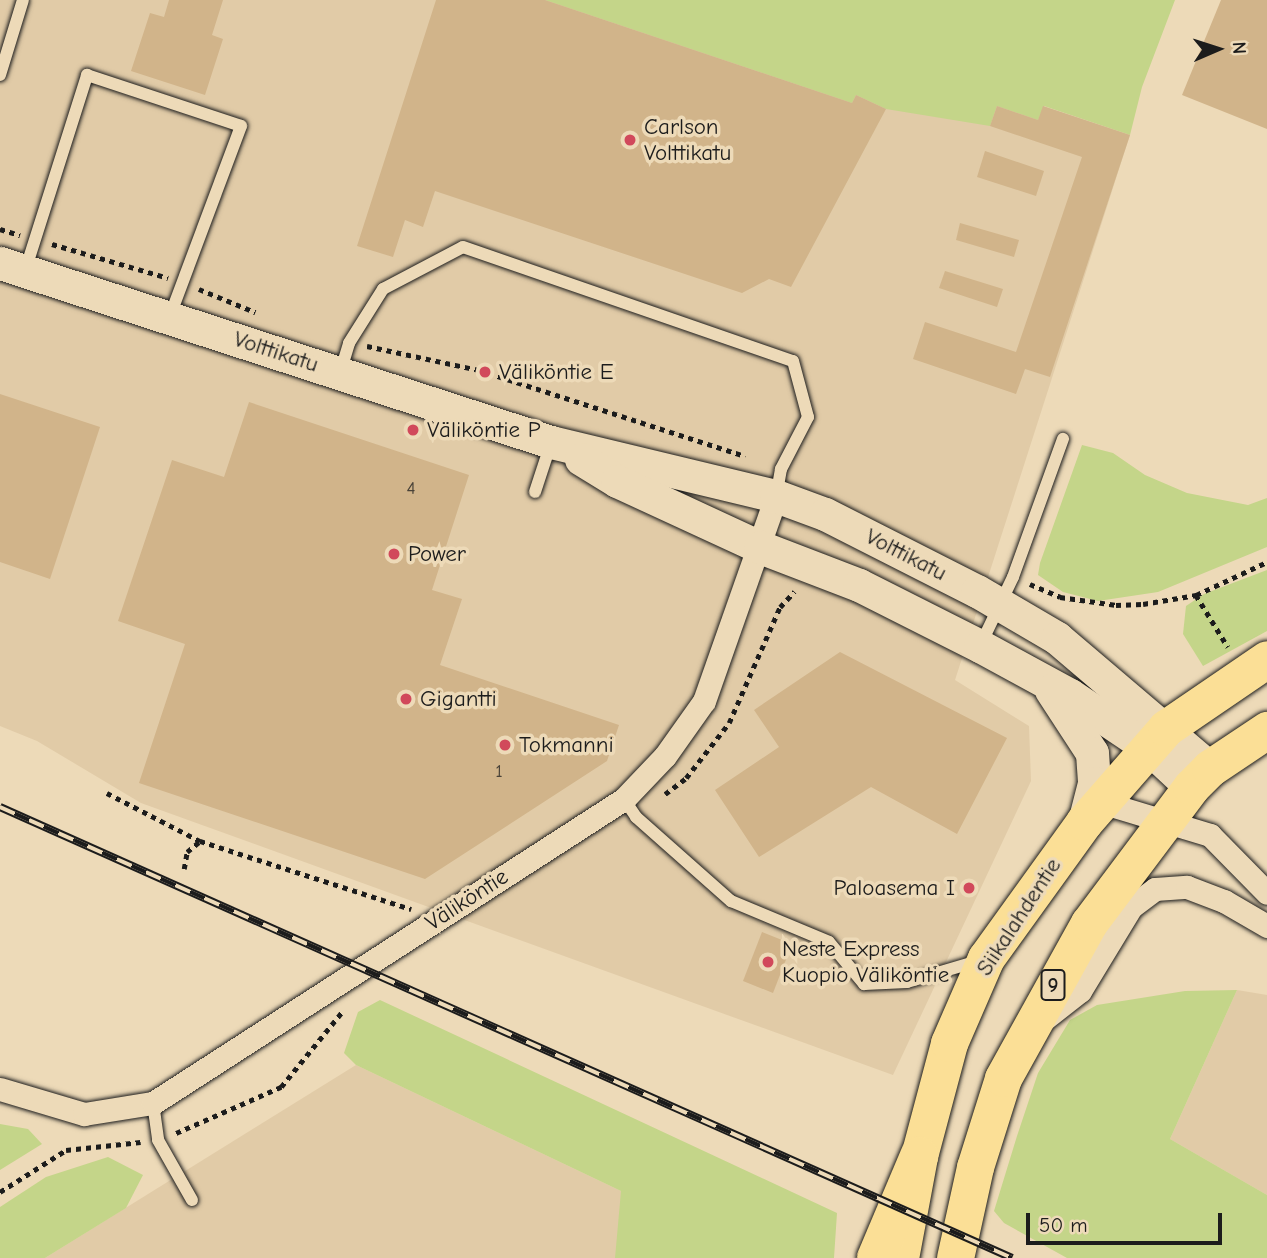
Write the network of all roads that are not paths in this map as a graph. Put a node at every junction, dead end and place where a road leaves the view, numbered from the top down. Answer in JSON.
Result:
{"nodes":[{"id":1,"x":23,"y":0,"type":"edge"},
{"id":2,"x":0,"y":75,"type":"edge"},
{"id":3,"x":13,"y":267,"type":"edge"},
{"id":4,"x":169,"y":318,"type":"junction"},
{"id":5,"x":340,"y":373,"type":"junction"},
{"id":6,"x":1063,"y":439,"type":"dead end"},
{"id":7,"x":551,"y":442,"type":"junction"},
{"id":8,"x":535,"y":492,"type":"dead end"},
{"id":9,"x":776,"y":496,"type":"junction"},
{"id":10,"x":760,"y":547,"type":"junction"},
{"id":11,"x":1001,"y":604,"type":"junction"},
{"id":12,"x":980,"y":646,"type":"junction"},
{"id":13,"x":1267,"y":659,"type":"edge"},
{"id":14,"x":1047,"y":685,"type":"junction"},
{"id":15,"x":1267,"y":730,"type":"edge"},
{"id":16,"x":1158,"y":738,"type":"junction"},
{"id":17,"x":1201,"y":778,"type":"junction"},
{"id":18,"x":624,"y":799,"type":"junction"},
{"id":19,"x":1093,"y":812,"type":"junction"},
{"id":20,"x":1165,"y":821,"type":"junction"},
{"id":21,"x":1267,"y":893,"type":"edge"},
{"id":22,"x":1267,"y":926,"type":"edge"},
{"id":23,"x":986,"y":958,"type":"junction"},
{"id":24,"x":1026,"y":1032,"type":"junction"},
{"id":25,"x":0,"y":1089,"type":"edge"},
{"id":26,"x":153,"y":1103,"type":"junction"},
{"id":27,"x":919,"y":1156,"type":"junction"},
{"id":28,"x":192,"y":1200,"type":"dead end"},
{"id":29,"x":876,"y":1258,"type":"edge"},
{"id":30,"x":900,"y":1258,"type":"edge"},
{"id":31,"x":955,"y":1258,"type":"edge"}],
"edges":[{"from":1,"to":2,"type":"lane"},
{"from":3,"to":4,"type":"main road","name":"Volttikatu"},
{"from":3,"to":4,"type":"lane"},
{"from":4,"to":5,"type":"main road","name":"Volttikatu"},
{"from":5,"to":7,"type":"main road","name":"Volttikatu"},
{"from":5,"to":9,"type":"lane"},
{"from":6,"to":11,"type":"lane"},
{"from":7,"to":8,"type":"lane"},
{"from":7,"to":9,"type":"main road","name":"Volttikatu"},
{"from":7,"to":10,"type":"main road","name":"Volttikatu"},
{"from":9,"to":10,"type":"street","name":"Väliköntie"},
{"from":9,"to":11,"type":"main road","name":"Volttikatu"},
{"from":10,"to":12,"type":"main road","name":"Volttikatu"},
{"from":10,"to":18,"type":"street","name":"Väliköntie"},
{"from":11,"to":12,"type":"lane"},
{"from":11,"to":16,"type":"main road","name":"Volttikatu"},
{"from":12,"to":14,"type":"main road","name":"Volttikatu"},
{"from":13,"to":16,"type":"main road","name":"Siikalahdentie"},
{"from":14,"to":16,"type":"main road","name":"Volttikatu"},
{"from":14,"to":19,"type":"main road","name":"Volttikatu"},
{"from":15,"to":17,"type":"main road"},
{"from":16,"to":17,"type":"main road","name":"Volttikatu"},
{"from":16,"to":19,"type":"main road","name":"Siikalahdentie"},
{"from":17,"to":20,"type":"main road","number":"9"},
{"from":18,"to":23,"type":"lane"},
{"from":18,"to":26,"type":"street","name":"Väliköntie"},
{"from":19,"to":20,"type":"street"},
{"from":19,"to":23,"type":"main road","name":"Siikalahdentie"},
{"from":20,"to":21,"type":"street"},
{"from":20,"to":24,"type":"main road","number":"9"},
{"from":22,"to":24,"type":"street"},
{"from":23,"to":27,"type":"main road","name":"Siikalahdentie"},
{"from":24,"to":31,"type":"main road","number":"9"},
{"from":25,"to":26,"type":"street","name":"Väliköntie"},
{"from":26,"to":28,"type":"lane"},
{"from":27,"to":29,"type":"highway"},
{"from":27,"to":30,"type":"main road","name":"Siikalahdentie"}]}
